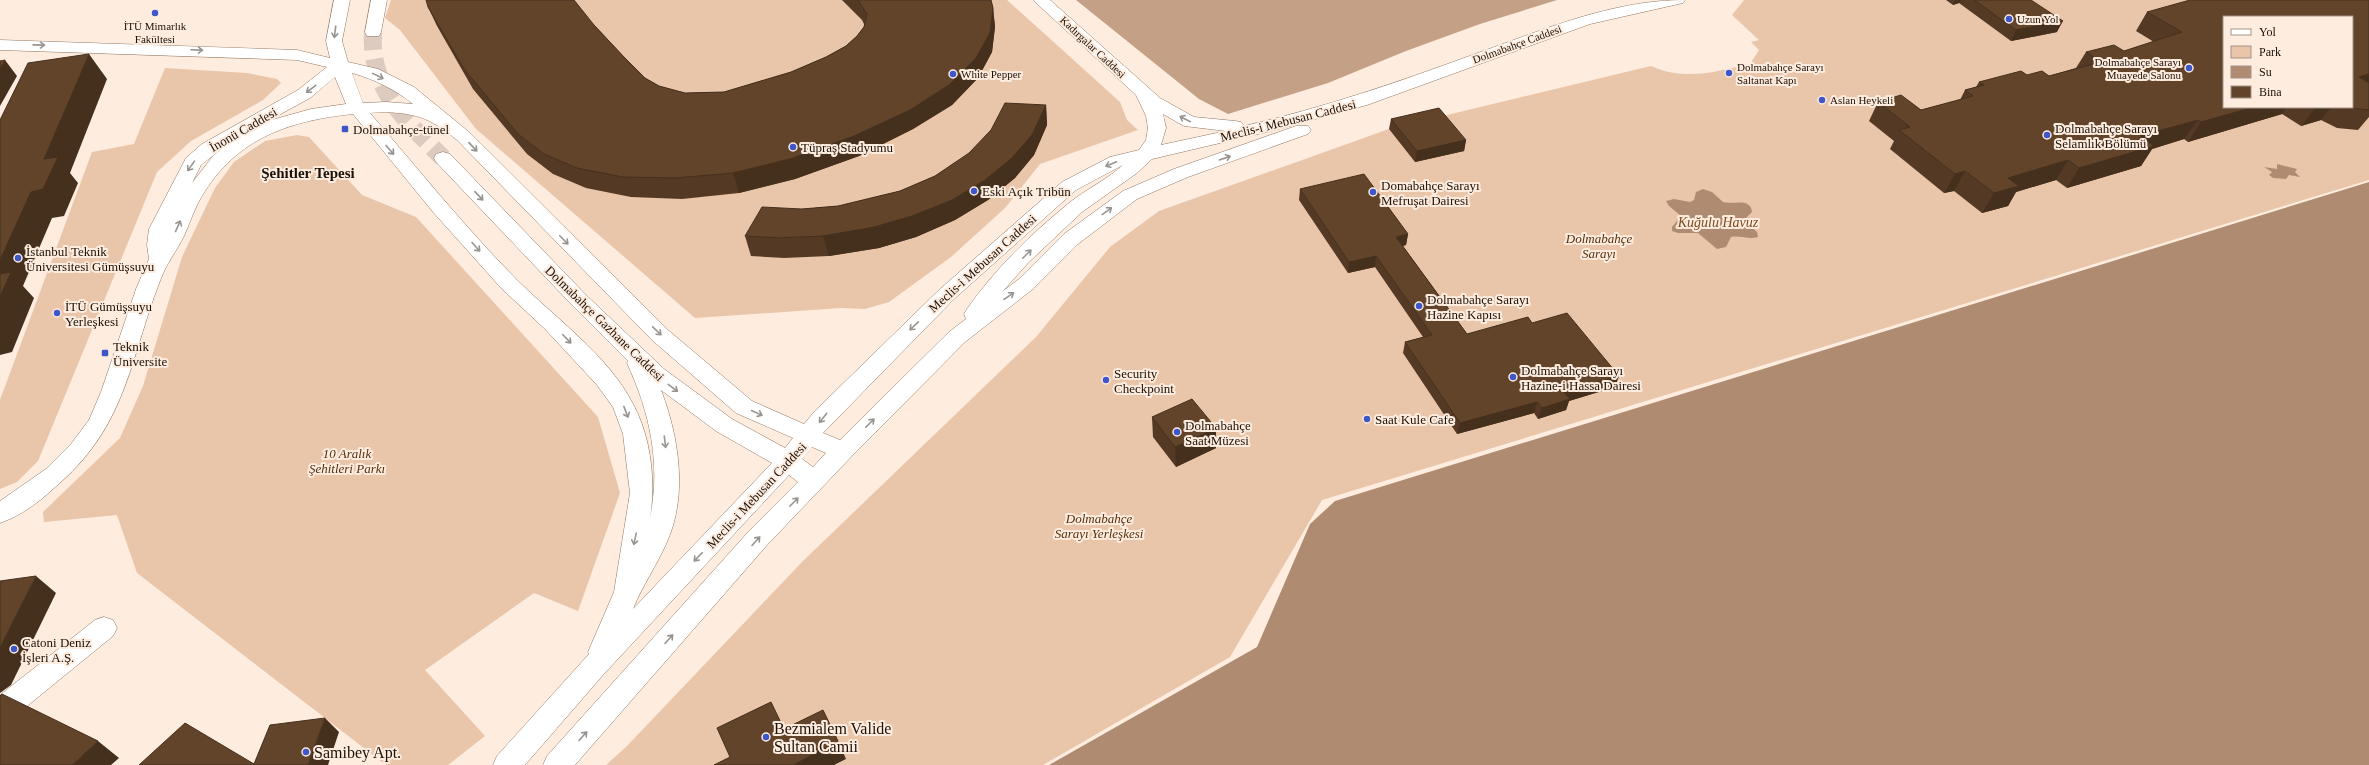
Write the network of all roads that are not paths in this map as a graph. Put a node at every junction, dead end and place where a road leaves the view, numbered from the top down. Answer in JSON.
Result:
{"nodes":[{"id":1,"x":342,"y":0,"type":"edge"},
{"id":2,"x":379,"y":0,"type":"edge"},
{"id":3,"x":1041,"y":0,"type":"edge"},
{"id":4,"x":1676,"y":0,"type":"edge"},
{"id":5,"x":373,"y":32,"type":"tunnel mouth"},
{"id":6,"x":0,"y":45,"type":"edge"},
{"id":7,"x":341,"y":64,"type":"junction"},
{"id":8,"x":1144,"y":95,"type":"junction"},
{"id":9,"x":1361,"y":100,"type":"junction"},
{"id":10,"x":357,"y":108,"type":"junction"},
{"id":11,"x":444,"y":122,"type":"junction"},
{"id":12,"x":1265,"y":127,"type":"junction"},
{"id":13,"x":1148,"y":153,"type":"junction"},
{"id":14,"x":443,"y":158,"type":"tunnel mouth"},
{"id":15,"x":159,"y":260,"type":"junction"},
{"id":16,"x":957,"y":337,"type":"junction"},
{"id":17,"x":633,"y":353,"type":"junction"},
{"id":18,"x":810,"y":436,"type":"junction"},
{"id":19,"x":843,"y":451,"type":"junction"},
{"id":20,"x":788,"y":461,"type":"junction"},
{"id":21,"x":814,"y":481,"type":"junction"},
{"id":22,"x":0,"y":513,"type":"edge"},
{"id":23,"x":627,"y":592,"type":"junction"},
{"id":24,"x":104,"y":628,"type":"dead end"},
{"id":25,"x":594,"y":667,"type":"junction"},
{"id":26,"x":0,"y":711,"type":"edge"},
{"id":27,"x":509,"y":761,"type":"edge"},
{"id":28,"x":557,"y":765,"type":"edge"}],
"edges":[{"from":1,"to":7,"type":"main road","one_way":true},
{"from":2,"to":5,"type":"main road"},
{"from":3,"to":8,"type":"main road","name":"Kadırgalar Caddesi"},
{"from":4,"to":9,"type":"main road","name":"Dolmabahçe Caddesi"},
{"from":6,"to":7,"type":"main road","one_way":true},
{"from":7,"to":10,"type":"main road"},
{"from":7,"to":11,"type":"main road","one_way":true},
{"from":7,"to":15,"type":"main road","name":"İnonü Caddesi","one_way":true},
{"from":12,"to":8,"type":"main road","name":"Kadırgalar Caddesi","one_way":true},
{"from":8,"to":13,"type":"main road","name":"Kadırgalar Caddesi"},
{"from":9,"to":12,"type":"main road","name":"Meclis-i Mebusan Caddesi"},
{"from":16,"to":9,"type":"main road","name":"Meclis-i Mebusan Caddesi","one_way":true},
{"from":10,"to":11,"type":"main road","name":"İnonü Caddesi"},
{"from":15,"to":10,"type":"main road","name":"İnonü Caddesi","one_way":true},
{"from":10,"to":23,"type":"main road","one_way":true},
{"from":11,"to":18,"type":"main road","one_way":true},
{"from":12,"to":13,"type":"main road","name":"Meclis-i Mebusan Caddesi"},
{"from":16,"to":13,"type":"main road","one_way":true},
{"from":13,"to":18,"type":"main road","name":"Meclis-i Mebusan Caddesi","one_way":true},
{"from":14,"to":17,"type":"main road","name":"Dolmabahçe Gazhane Caddesi","one_way":true},
{"from":15,"to":22,"type":"main road","name":"İnonü Caddesi"},
{"from":19,"to":16,"type":"main road","name":"Meclis-i Mebusan Caddesi","one_way":true},
{"from":17,"to":20,"type":"main road","name":"Dolmabahçe Gazhane Caddesi","one_way":true},
{"from":17,"to":23,"type":"main road","one_way":true},
{"from":18,"to":19,"type":"main road"},
{"from":18,"to":20,"type":"main road","name":"Meclis-i Mebusan Caddesi"},
{"from":19,"to":21,"type":"main road","name":"Meclis-i Mebusan Caddesi"},
{"from":20,"to":21,"type":"main road","name":"Dolmabahçe Gazhane Caddesi"},
{"from":20,"to":25,"type":"main road","name":"Meclis-i Mebusan Caddesi","one_way":true},
{"from":28,"to":21,"type":"main road","name":"Meclis-i Mebusan Caddesi","one_way":true},
{"from":23,"to":25,"type":"main road"},
{"from":24,"to":26,"type":"main road"},
{"from":25,"to":27,"type":"main road","name":"Meclis-i Mebusan Caddesi"}]}
